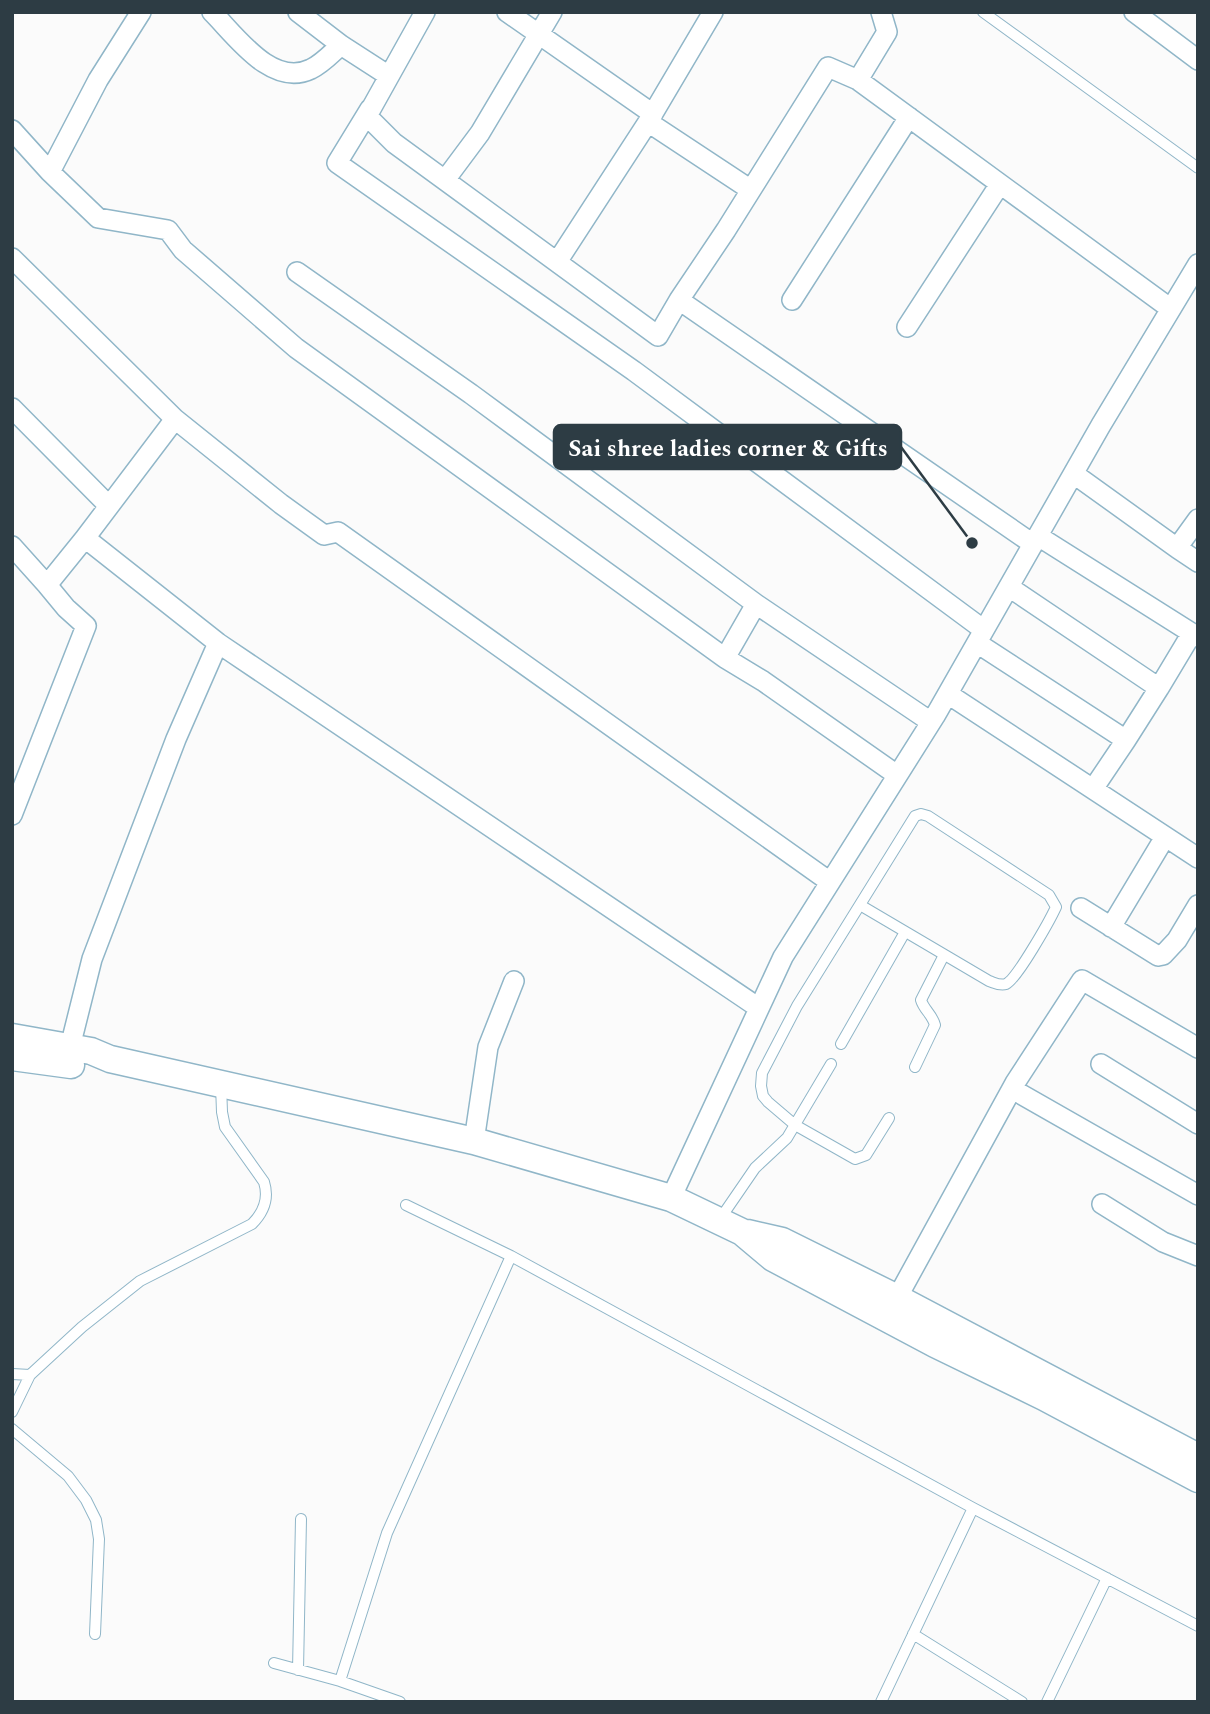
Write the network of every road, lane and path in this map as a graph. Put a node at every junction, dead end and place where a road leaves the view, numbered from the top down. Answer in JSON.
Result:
{"nodes":[{"id":1,"x":141,"y":12,"type":"edge"},
{"id":2,"x":212,"y":12,"type":"edge"},
{"id":3,"x":298,"y":12,"type":"edge"},
{"id":4,"x":508,"y":12,"type":"edge"},
{"id":5,"x":552,"y":12,"type":"edge"},
{"id":6,"x":713,"y":12,"type":"edge"},
{"id":7,"x":881,"y":12,"type":"edge"},
{"id":8,"x":983,"y":12,"type":"edge"},
{"id":9,"x":1134,"y":12,"type":"edge"},
{"id":10,"x":421,"y":14,"type":"edge"},
{"id":11,"x":538,"y":34,"type":"junction"},
{"id":12,"x":341,"y":45,"type":"junction"},
{"id":13,"x":1198,"y":60,"type":"edge"},
{"id":14,"x":389,"y":76,"type":"junction"},
{"id":15,"x":858,"y":80,"type":"junction"},
{"id":16,"x":370,"y":108,"type":"junction"},
{"id":17,"x":909,"y":117,"type":"junction"},
{"id":18,"x":651,"y":118,"type":"junction"},
{"id":19,"x":12,"y":130,"type":"edge"},
{"id":20,"x":1198,"y":168,"type":"edge"},
{"id":21,"x":50,"y":172,"type":"junction"},
{"id":22,"x":445,"y":180,"type":"junction"},
{"id":23,"x":1000,"y":184,"type":"junction"},
{"id":24,"x":751,"y":190,"type":"junction"},
{"id":25,"x":12,"y":258,"type":"edge"},
{"id":26,"x":557,"y":262,"type":"junction"},
{"id":27,"x":1198,"y":264,"type":"edge"},
{"id":28,"x":297,"y":272,"type":"dead end"},
{"id":29,"x":679,"y":300,"type":"junction"},
{"id":30,"x":792,"y":300,"type":"dead end"},
{"id":31,"x":1171,"y":309,"type":"junction"},
{"id":32,"x":907,"y":327,"type":"dead end"},
{"id":33,"x":12,"y":408,"type":"edge"},
{"id":34,"x":175,"y":419,"type":"junction"},
{"id":35,"x":1074,"y":474,"type":"junction"},
{"id":36,"x":109,"y":506,"type":"junction"},
{"id":37,"x":1198,"y":519,"type":"edge"},
{"id":38,"x":85,"y":538,"type":"junction"},
{"id":39,"x":1036,"y":540,"type":"junction"},
{"id":40,"x":12,"y":546,"type":"edge"},
{"id":41,"x":1177,"y":548,"type":"junction"},
{"id":42,"x":1198,"y":562,"type":"edge"},
{"id":43,"x":47,"y":585,"type":"junction"},
{"id":44,"x":1009,"y":587,"type":"junction"},
{"id":45,"x":755,"y":604,"type":"junction"},
{"id":46,"x":1195,"y":635,"type":"edge"},
{"id":47,"x":980,"y":637,"type":"junction"},
{"id":48,"x":218,"y":643,"type":"junction"},
{"id":49,"x":725,"y":658,"type":"junction"},
{"id":50,"x":1159,"y":688,"type":"junction"},
{"id":51,"x":948,"y":694,"type":"junction"},
{"id":52,"x":931,"y":722,"type":"junction"},
{"id":53,"x":1126,"y":740,"type":"junction"},
{"id":54,"x":897,"y":775,"type":"junction"},
{"id":55,"x":1093,"y":789,"type":"junction"},
{"id":56,"x":12,"y":814,"type":"edge"},
{"id":57,"x":1165,"y":837,"type":"junction"},
{"id":58,"x":1198,"y":858,"type":"edge"},
{"id":59,"x":830,"y":882,"type":"junction"},
{"id":60,"x":860,"y":905,"type":"junction"},
{"id":61,"x":1198,"y":905,"type":"edge"},
{"id":62,"x":1081,"y":908,"type":"dead end"},
{"id":63,"x":1111,"y":928,"type":"junction"},
{"id":64,"x":905,"y":932,"type":"junction"},
{"id":65,"x":944,"y":955,"type":"junction"},
{"id":66,"x":514,"y":981,"type":"dead end"},
{"id":67,"x":759,"y":1008,"type":"junction"},
{"id":68,"x":12,"y":1037,"type":"edge"},
{"id":69,"x":841,"y":1044,"type":"dead end"},
{"id":70,"x":70,"y":1047,"type":"junction"},
{"id":71,"x":1198,"y":1048,"type":"edge"},
{"id":72,"x":12,"y":1057,"type":"edge"},
{"id":73,"x":110,"y":1059,"type":"junction"},
{"id":74,"x":831,"y":1064,"type":"dead end"},
{"id":75,"x":1101,"y":1064,"type":"dead end"},
{"id":76,"x":915,"y":1067,"type":"dead end"},
{"id":77,"x":221,"y":1084,"type":"junction"},
{"id":78,"x":1012,"y":1089,"type":"junction"},
{"id":79,"x":889,"y":1118,"type":"dead end"},
{"id":80,"x":1198,"y":1124,"type":"edge"},
{"id":81,"x":795,"y":1125,"type":"junction"},
{"id":82,"x":474,"y":1141,"type":"junction"},
{"id":83,"x":1197,"y":1191,"type":"edge"},
{"id":84,"x":671,"y":1198,"type":"junction"},
{"id":85,"x":1102,"y":1204,"type":"dead end"},
{"id":86,"x":406,"y":1205,"type":"dead end"},
{"id":87,"x":730,"y":1227,"type":"junction"},
{"id":88,"x":1198,"y":1255,"type":"edge"},
{"id":89,"x":511,"y":1256,"type":"junction"},
{"id":90,"x":897,"y":1298,"type":"junction"},
{"id":91,"x":12,"y":1374,"type":"edge"},
{"id":92,"x":30,"y":1374,"type":"junction"},
{"id":93,"x":12,"y":1412,"type":"edge"},
{"id":94,"x":12,"y":1429,"type":"edge"},
{"id":95,"x":1198,"y":1457,"type":"edge"},
{"id":96,"x":1198,"y":1479,"type":"edge"},
{"id":97,"x":974,"y":1508,"type":"junction"},
{"id":98,"x":301,"y":1519,"type":"dead end"},
{"id":99,"x":1107,"y":1578,"type":"junction"},
{"id":100,"x":1198,"y":1626,"type":"edge"},
{"id":101,"x":95,"y":1634,"type":"dead end"},
{"id":102,"x":913,"y":1634,"type":"junction"},
{"id":103,"x":274,"y":1663,"type":"dead end"},
{"id":104,"x":298,"y":1670,"type":"junction"},
{"id":105,"x":340,"y":1681,"type":"junction"},
{"id":106,"x":400,"y":1702,"type":"edge"},
{"id":107,"x":881,"y":1702,"type":"edge"},
{"id":108,"x":1022,"y":1702,"type":"edge"},
{"id":109,"x":1047,"y":1702,"type":"edge"}],
"edges":[{"from":1,"to":21,"type":"street"},
{"from":2,"to":12,"type":"street"},
{"from":3,"to":12,"type":"street"},
{"from":4,"to":11,"type":"street"},
{"from":5,"to":11,"type":"street"},
{"from":6,"to":18,"type":"street"},
{"from":7,"to":15,"type":"street"},
{"from":8,"to":20,"type":"lane"},
{"from":9,"to":13,"type":"street"},
{"from":10,"to":14,"type":"street"},
{"from":11,"to":18,"type":"street"},
{"from":11,"to":22,"type":"street"},
{"from":12,"to":14,"type":"street"},
{"from":14,"to":16,"type":"street"},
{"from":15,"to":17,"type":"street"},
{"from":15,"to":24,"type":"street"},
{"from":16,"to":22,"type":"street"},
{"from":16,"to":47,"type":"street"},
{"from":17,"to":23,"type":"street"},
{"from":17,"to":30,"type":"street"},
{"from":18,"to":24,"type":"street"},
{"from":18,"to":26,"type":"street"},
{"from":19,"to":21,"type":"street"},
{"from":21,"to":49,"type":"street"},
{"from":22,"to":26,"type":"street"},
{"from":23,"to":31,"type":"street"},
{"from":23,"to":32,"type":"street"},
{"from":24,"to":29,"type":"street"},
{"from":25,"to":34,"type":"street"},
{"from":26,"to":29,"type":"street"},
{"from":27,"to":31,"type":"street"},
{"from":28,"to":45,"type":"street"},
{"from":29,"to":39,"type":"street"},
{"from":31,"to":35,"type":"street"},
{"from":33,"to":36,"type":"street"},
{"from":34,"to":36,"type":"street"},
{"from":34,"to":59,"type":"street"},
{"from":35,"to":39,"type":"street"},
{"from":35,"to":41,"type":"street"},
{"from":36,"to":38,"type":"street"},
{"from":37,"to":41,"type":"street"},
{"from":38,"to":43,"type":"street"},
{"from":38,"to":48,"type":"street"},
{"from":39,"to":44,"type":"street"},
{"from":39,"to":46,"type":"street"},
{"from":40,"to":43,"type":"street"},
{"from":41,"to":42,"type":"street"},
{"from":43,"to":56,"type":"street"},
{"from":44,"to":47,"type":"street"},
{"from":44,"to":50,"type":"street"},
{"from":45,"to":49,"type":"street"},
{"from":45,"to":52,"type":"street"},
{"from":46,"to":50,"type":"street"},
{"from":47,"to":51,"type":"street"},
{"from":47,"to":53,"type":"street"},
{"from":48,"to":67,"type":"street"},
{"from":48,"to":70,"type":"street"},
{"from":49,"to":54,"type":"street"},
{"from":50,"to":53,"type":"street"},
{"from":51,"to":52,"type":"street"},
{"from":51,"to":55,"type":"street"},
{"from":52,"to":54,"type":"street"},
{"from":53,"to":55,"type":"street"},
{"from":54,"to":59,"type":"street"},
{"from":55,"to":57,"type":"street"},
{"from":57,"to":58,"type":"street"},
{"from":57,"to":63,"type":"street"},
{"from":59,"to":67,"type":"street"},
{"from":60,"to":64,"type":"lane"},
{"from":60,"to":65,"type":"lane"},
{"from":60,"to":81,"type":"lane"},
{"from":61,"to":63,"type":"street"},
{"from":62,"to":63,"type":"street"},
{"from":64,"to":65,"type":"lane"},
{"from":64,"to":69,"type":"lane"},
{"from":65,"to":76,"type":"lane"},
{"from":66,"to":82,"type":"street"},
{"from":67,"to":84,"type":"street"},
{"from":68,"to":70,"type":"street"},
{"from":70,"to":73,"type":"street"},
{"from":71,"to":78,"type":"street"},
{"from":72,"to":73,"type":"street"},
{"from":73,"to":77,"type":"street"},
{"from":74,"to":81,"type":"lane"},
{"from":75,"to":80,"type":"street"},
{"from":77,"to":82,"type":"street"},
{"from":77,"to":92,"type":"lane"},
{"from":78,"to":83,"type":"street"},
{"from":78,"to":90,"type":"street"},
{"from":79,"to":81,"type":"lane"},
{"from":81,"to":87,"type":"lane"},
{"from":82,"to":84,"type":"street"},
{"from":84,"to":87,"type":"street"},
{"from":85,"to":88,"type":"street"},
{"from":86,"to":89,"type":"lane"},
{"from":87,"to":90,"type":"street"},
{"from":87,"to":96,"type":"street"},
{"from":89,"to":97,"type":"lane"},
{"from":89,"to":105,"type":"lane"},
{"from":90,"to":95,"type":"street"},
{"from":91,"to":92,"type":"lane"},
{"from":92,"to":93,"type":"lane"},
{"from":94,"to":101,"type":"lane"},
{"from":97,"to":99,"type":"lane"},
{"from":97,"to":102,"type":"lane"},
{"from":98,"to":104,"type":"lane"},
{"from":99,"to":100,"type":"lane"},
{"from":99,"to":109,"type":"lane"},
{"from":102,"to":107,"type":"lane"},
{"from":102,"to":108,"type":"lane"},
{"from":103,"to":104,"type":"lane"},
{"from":104,"to":105,"type":"lane"},
{"from":105,"to":106,"type":"lane"}]}
